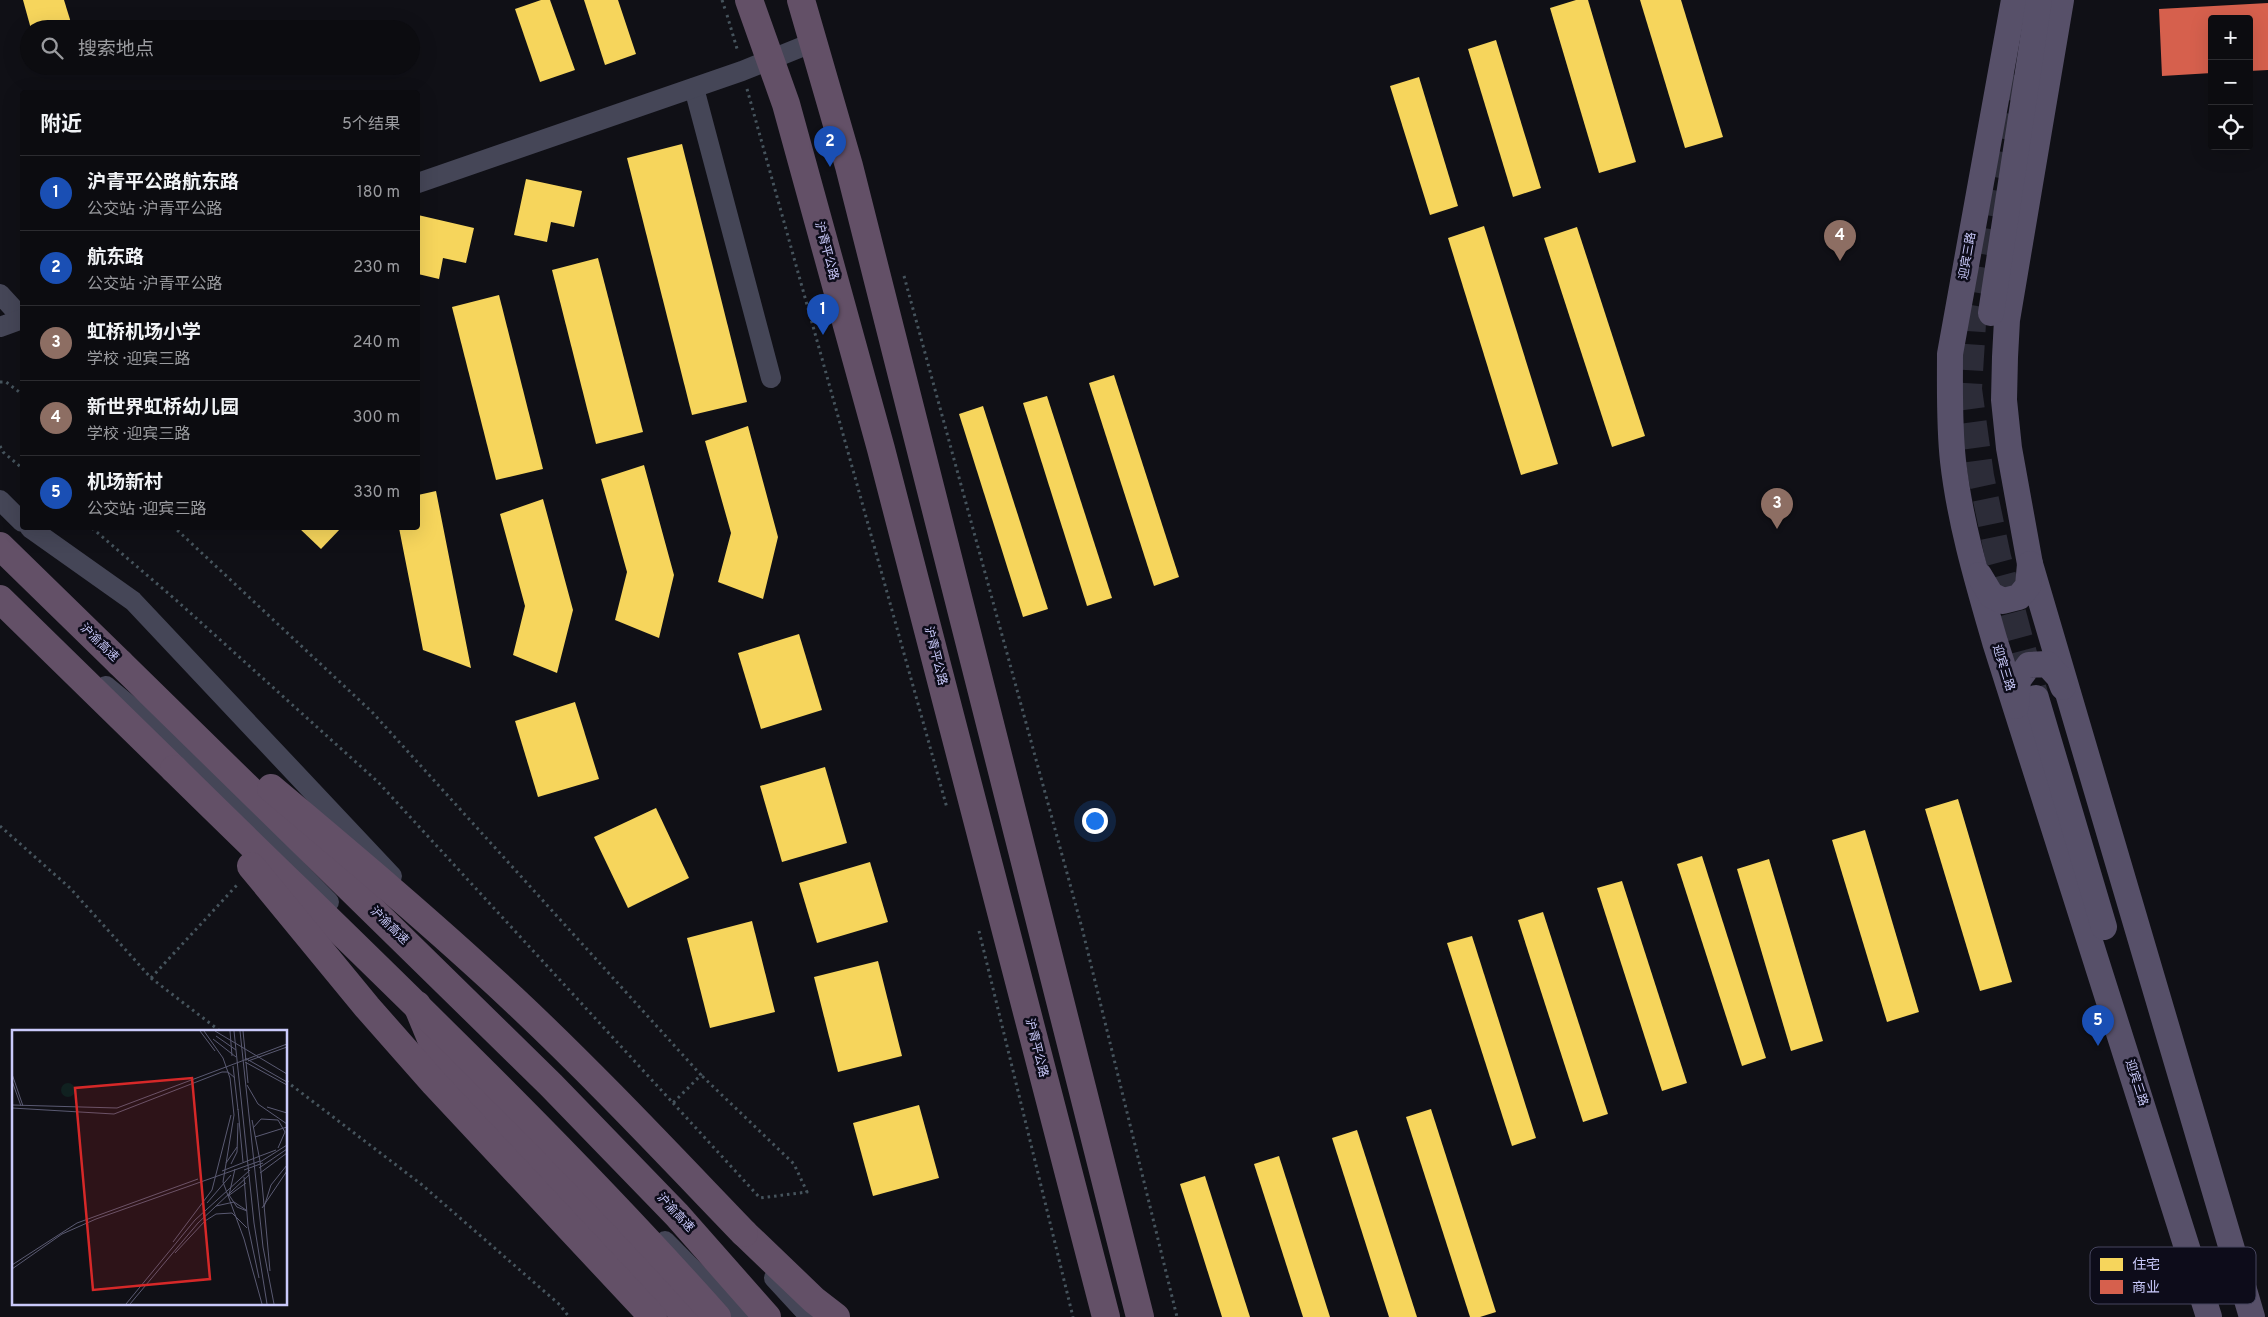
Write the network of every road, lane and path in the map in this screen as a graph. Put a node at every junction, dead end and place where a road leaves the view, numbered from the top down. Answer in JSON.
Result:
{"nodes":[{"id":1,"x":722,"y":0,"type":"edge"},
{"id":2,"x":749,"y":0,"type":"edge"},
{"id":3,"x":801,"y":0,"type":"edge"},
{"id":4,"x":2014,"y":0,"type":"edge"},
{"id":5,"x":2039,"y":0,"type":"edge"},
{"id":6,"x":2061,"y":0,"type":"edge"},
{"id":7,"x":814,"y":42,"type":"junction"},
{"id":8,"x":770,"y":60,"type":"junction"},
{"id":9,"x":742,"y":71,"type":"junction"},
{"id":10,"x":694,"y":88,"type":"junction"},
{"id":11,"x":420,"y":182,"type":"edge"},
{"id":12,"x":901,"y":267,"type":"dead end"},
{"id":13,"x":0,"y":294,"type":"edge"},
{"id":14,"x":20,"y":316,"type":"edge"},
{"id":15,"x":20,"y":319,"type":"edge"},
{"id":16,"x":0,"y":327,"type":"edge"},
{"id":17,"x":771,"y":378,"type":"dead end"},
{"id":18,"x":0,"y":382,"type":"edge"},
{"id":19,"x":20,"y":392,"type":"edge"},
{"id":20,"x":0,"y":446,"type":"edge"},
{"id":21,"x":20,"y":466,"type":"edge"},
{"id":22,"x":0,"y":500,"type":"edge"},
{"id":23,"x":0,"y":510,"type":"edge"},
{"id":24,"x":20,"y":520,"type":"edge"},
{"id":25,"x":20,"y":521,"type":"edge"},
{"id":26,"x":33,"y":530,"type":"edge"},
{"id":27,"x":94,"y":530,"type":"edge"},
{"id":28,"x":177,"y":530,"type":"edge"},
{"id":29,"x":0,"y":546,"type":"edge"},
{"id":30,"x":1969,"y":548,"type":"junction"},
{"id":31,"x":2030,"y":564,"type":"junction"},
{"id":32,"x":0,"y":592,"type":"edge"},
{"id":33,"x":0,"y":599,"type":"edge"},
{"id":34,"x":120,"y":663,"type":"junction"},
{"id":35,"x":2026,"y":704,"type":"junction"},
{"id":36,"x":2073,"y":714,"type":"junction"},
{"id":37,"x":174,"y":770,"type":"junction"},
{"id":38,"x":950,"y":818,"type":"dead end"},
{"id":39,"x":0,"y":826,"type":"edge"},
{"id":40,"x":242,"y":880,"type":"dead end"},
{"id":41,"x":977,"y":923,"type":"dead end"},
{"id":42,"x":151,"y":978,"type":"junction"},
{"id":43,"x":406,"y":981,"type":"junction"},
{"id":44,"x":219,"y":1030,"type":"edge"},
{"id":45,"x":701,"y":1075,"type":"junction"},
{"id":46,"x":288,"y":1083,"type":"edge"},
{"id":47,"x":673,"y":1103,"type":"junction"},
{"id":48,"x":744,"y":1233,"type":"junction"},
{"id":49,"x":2188,"y":1247,"type":"edge"},
{"id":50,"x":2199,"y":1247,"type":"edge"},
{"id":51,"x":2231,"y":1247,"type":"edge"},
{"id":52,"x":2205,"y":1304,"type":"edge"},
{"id":53,"x":2217,"y":1304,"type":"edge"},
{"id":54,"x":2248,"y":1304,"type":"edge"},
{"id":55,"x":569,"y":1317,"type":"edge"},
{"id":56,"x":653,"y":1317,"type":"edge"},
{"id":57,"x":687,"y":1317,"type":"edge"},
{"id":58,"x":716,"y":1317,"type":"edge"},
{"id":59,"x":740,"y":1317,"type":"edge"},
{"id":60,"x":767,"y":1317,"type":"edge"},
{"id":61,"x":810,"y":1317,"type":"edge"},
{"id":62,"x":817,"y":1317,"type":"edge"},
{"id":63,"x":836,"y":1317,"type":"edge"},
{"id":64,"x":1073,"y":1317,"type":"edge"},
{"id":65,"x":1106,"y":1317,"type":"edge"},
{"id":66,"x":1140,"y":1317,"type":"edge"},
{"id":67,"x":1177,"y":1317,"type":"edge"},
{"id":68,"x":2209,"y":1317,"type":"edge"},
{"id":69,"x":2221,"y":1317,"type":"edge"},
{"id":70,"x":2252,"y":1317,"type":"edge"}],
"edges":[{"from":1,"to":9,"type":"path"},
{"from":2,"to":8,"type":"highway","name":"沪青平公路"},
{"from":3,"to":7,"type":"highway"},
{"from":4,"to":30,"type":"main road","name":"迎宾三路"},
{"from":5,"to":31,"type":"main road"},
{"from":6,"to":31,"type":"main road"},
{"from":7,"to":8,"type":"street"},
{"from":7,"to":66,"type":"highway"},
{"from":8,"to":9,"type":"street"},
{"from":8,"to":65,"type":"highway","name":"沪青平公路"},
{"from":9,"to":10,"type":"street"},
{"from":9,"to":38,"type":"path"},
{"from":10,"to":11,"type":"street"},
{"from":10,"to":17,"type":"street"},
{"from":12,"to":67,"type":"path"},
{"from":13,"to":14,"type":"street"},
{"from":15,"to":16,"type":"street"},
{"from":18,"to":19,"type":"path"},
{"from":20,"to":21,"type":"path"},
{"from":22,"to":24,"type":"street"},
{"from":23,"to":25,"type":"street"},
{"from":26,"to":61,"type":"street"},
{"from":27,"to":47,"type":"path"},
{"from":28,"to":45,"type":"path"},
{"from":29,"to":34,"type":"highway","name":"沪渝高速"},
{"from":30,"to":31,"type":"main road"},
{"from":30,"to":35,"type":"main road","name":"迎宾三路"},
{"from":31,"to":36,"type":"main road"},
{"from":32,"to":43,"type":"street"},
{"from":33,"to":37,"type":"highway"},
{"from":34,"to":48,"type":"highway","bridge":true},
{"from":34,"to":60,"type":"highway","name":"沪渝高速","bridge":true},
{"from":35,"to":36,"type":"main road"},
{"from":35,"to":49,"type":"main road","name":"迎宾三路"},
{"from":35,"to":50,"type":"main road"},
{"from":36,"to":51,"type":"main road"},
{"from":37,"to":56,"type":"highway","bridge":true},
{"from":37,"to":58,"type":"highway","bridge":true},
{"from":39,"to":42,"type":"path"},
{"from":40,"to":42,"type":"path"},
{"from":41,"to":64,"type":"path"},
{"from":42,"to":44,"type":"path"},
{"from":43,"to":57,"type":"highway"},
{"from":43,"to":59,"type":"street"},
{"from":45,"to":47,"type":"path"},
{"from":45,"to":47,"type":"path"},
{"from":46,"to":55,"type":"path"},
{"from":48,"to":62,"type":"highway"},
{"from":48,"to":63,"type":"highway"},
{"from":52,"to":68,"type":"main road","name":"迎宾三路"},
{"from":53,"to":69,"type":"main road"},
{"from":54,"to":70,"type":"main road"}]}
